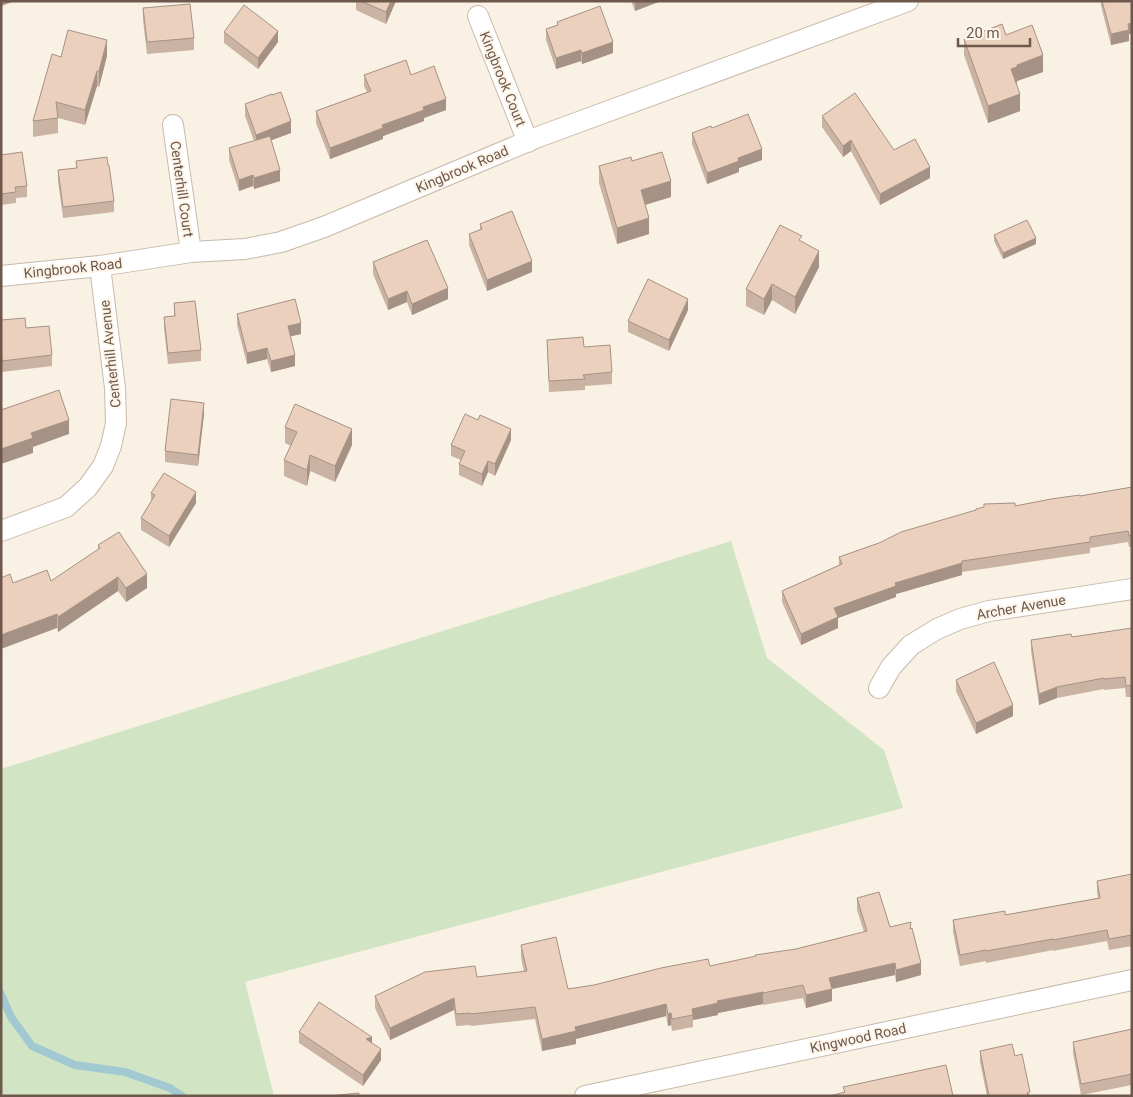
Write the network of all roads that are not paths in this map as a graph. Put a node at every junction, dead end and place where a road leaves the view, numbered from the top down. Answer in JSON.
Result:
{"nodes":[{"id":1,"x":908,"y":1,"type":"edge"},
{"id":2,"x":478,"y":16,"type":"dead end"},
{"id":3,"x":174,"y":125,"type":"dead end"},
{"id":4,"x":528,"y":142,"type":"junction"},
{"id":5,"x":190,"y":252,"type":"junction"},
{"id":6,"x":100,"y":266,"type":"junction"},
{"id":7,"x":1,"y":276,"type":"edge"},
{"id":8,"x":1,"y":531,"type":"edge"},
{"id":9,"x":1132,"y":590,"type":"edge"},
{"id":10,"x":879,"y":688,"type":"dead end"},
{"id":11,"x":1132,"y":980,"type":"edge"},
{"id":12,"x":585,"y":1096,"type":"edge"}],
"edges":[{"from":1,"to":4,"type":"street","name":"Kingbrook Road"},
{"from":2,"to":4,"type":"street","name":"Kingbrook Court"},
{"from":3,"to":5,"type":"street","name":"Centerhill Court"},
{"from":4,"to":5,"type":"street","name":"Kingbrook Road"},
{"from":5,"to":6,"type":"street","name":"Kingbrook Road"},
{"from":6,"to":7,"type":"street","name":"Kingbrook Road"},
{"from":6,"to":8,"type":"street","name":"Centerhill Avenue"},
{"from":9,"to":10,"type":"street","name":"Archer Avenue"},
{"from":11,"to":12,"type":"street","name":"Kingwood Road"}]}
